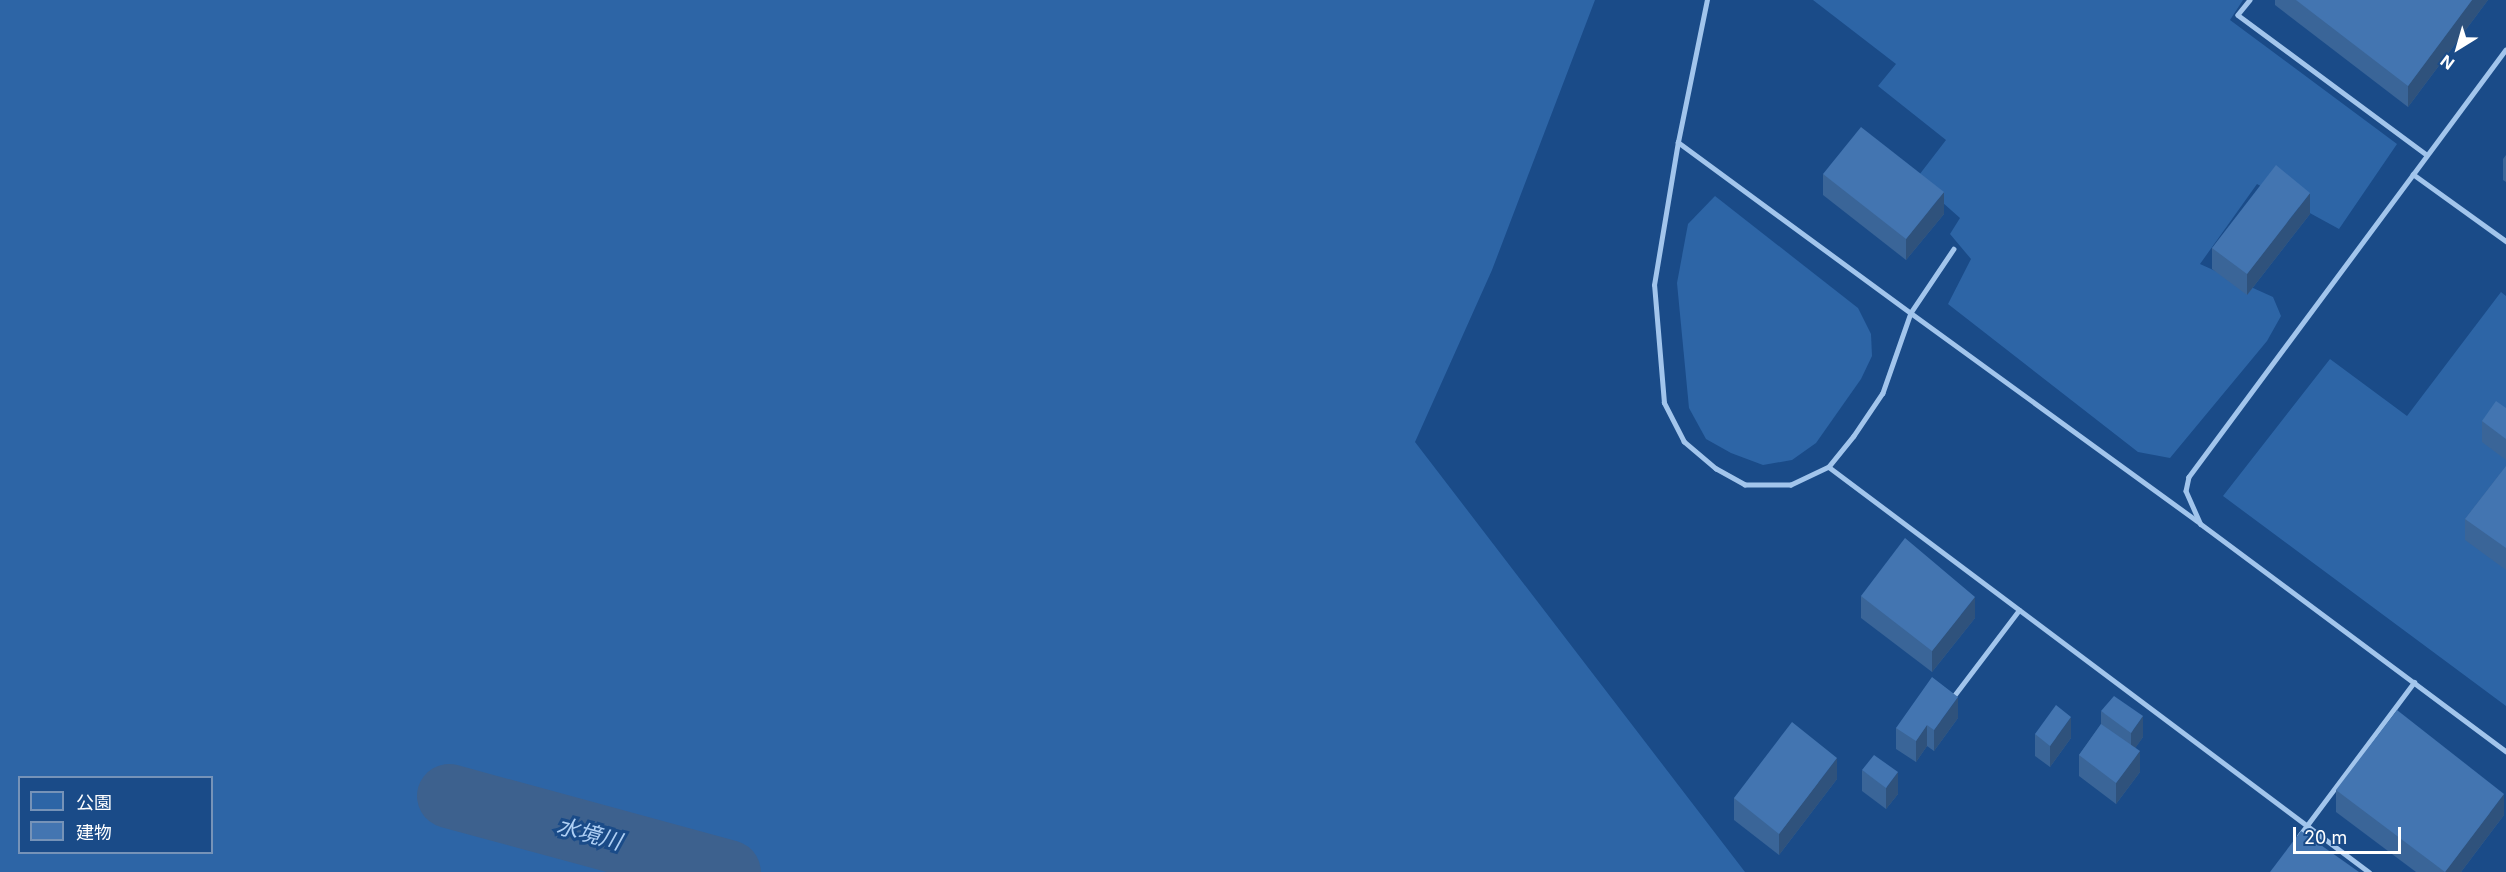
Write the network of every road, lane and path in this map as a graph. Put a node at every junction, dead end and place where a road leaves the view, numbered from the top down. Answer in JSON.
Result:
{"nodes":[{"id":1,"x":1707,"y":0,"type":"edge"},
{"id":2,"x":2250,"y":0,"type":"edge"},
{"id":3,"x":2506,"y":50,"type":"edge"},
{"id":4,"x":1678,"y":142,"type":"junction"},
{"id":5,"x":2426,"y":154,"type":"junction"},
{"id":6,"x":2413,"y":174,"type":"junction"},
{"id":7,"x":2506,"y":241,"type":"edge"},
{"id":8,"x":1954,"y":249,"type":"dead end"},
{"id":9,"x":1911,"y":313,"type":"junction"},
{"id":10,"x":1828,"y":467,"type":"junction"},
{"id":11,"x":2201,"y":524,"type":"junction"},
{"id":12,"x":2019,"y":610,"type":"junction"},
{"id":13,"x":2414,"y":682,"type":"junction"},
{"id":14,"x":1953,"y":697,"type":"edge"},
{"id":15,"x":2506,"y":751,"type":"edge"},
{"id":16,"x":2307,"y":825,"type":"junction"},
{"id":17,"x":2293,"y":844,"type":"edge"},
{"id":18,"x":2369,"y":872,"type":"edge"}],
"edges":[{"from":1,"to":4,"type":"lane"},
{"from":2,"to":5,"type":"lane"},
{"from":3,"to":5,"type":"lane"},
{"from":4,"to":9,"type":"lane"},
{"from":4,"to":10,"type":"lane"},
{"from":5,"to":6,"type":"lane"},
{"from":6,"to":7,"type":"lane"},
{"from":6,"to":11,"type":"lane"},
{"from":8,"to":9,"type":"lane"},
{"from":9,"to":10,"type":"lane"},
{"from":9,"to":11,"type":"lane"},
{"from":10,"to":12,"type":"lane"},
{"from":11,"to":13,"type":"lane"},
{"from":12,"to":14,"type":"lane"},
{"from":12,"to":16,"type":"lane"},
{"from":13,"to":15,"type":"lane"},
{"from":13,"to":16,"type":"lane"},
{"from":16,"to":17,"type":"lane"},
{"from":16,"to":18,"type":"lane"}]}
